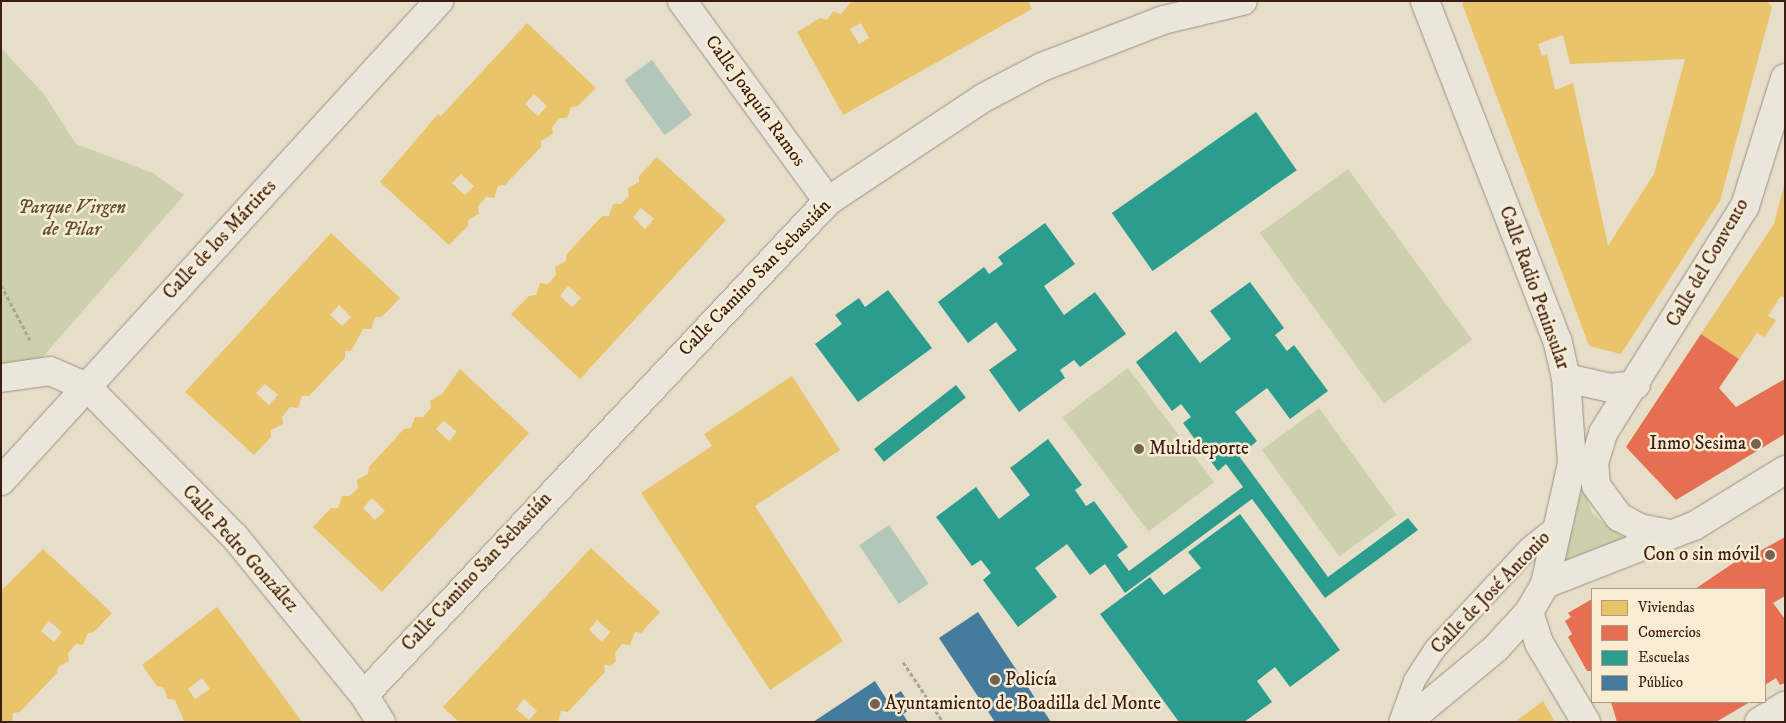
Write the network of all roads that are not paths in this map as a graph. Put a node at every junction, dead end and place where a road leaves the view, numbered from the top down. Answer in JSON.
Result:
{"nodes":[{"id":1,"x":439,"y":1,"type":"edge"},
{"id":2,"x":682,"y":1,"type":"edge"},
{"id":3,"x":1244,"y":1,"type":"edge"},
{"id":4,"x":1425,"y":1,"type":"edge"},
{"id":5,"x":1785,"y":78,"type":"edge"},
{"id":6,"x":828,"y":201,"type":"junction"},
{"id":7,"x":1,"y":378,"type":"edge"},
{"id":8,"x":1566,"y":378,"type":"junction"},
{"id":9,"x":1636,"y":385,"type":"junction"},
{"id":10,"x":88,"y":387,"type":"junction"},
{"id":11,"x":1785,"y":470,"type":"edge"},
{"id":12,"x":1,"y":481,"type":"edge"},
{"id":13,"x":1562,"y":521,"type":"junction"},
{"id":14,"x":1670,"y":534,"type":"junction"},
{"id":15,"x":1545,"y":584,"type":"junction"},
{"id":16,"x":1529,"y":612,"type":"junction"},
{"id":17,"x":364,"y":695,"type":"junction"},
{"id":18,"x":1785,"y":706,"type":"edge"},
{"id":19,"x":381,"y":722,"type":"edge"},
{"id":20,"x":1399,"y":722,"type":"edge"},
{"id":21,"x":1407,"y":722,"type":"edge"},
{"id":22,"x":1586,"y":722,"type":"edge"},
{"id":23,"x":1759,"y":722,"type":"edge"}],
"edges":[{"from":1,"to":10,"type":"street","name":"Calle de los Mártires"},
{"from":2,"to":6,"type":"street","name":"Calle Joaquín Ramos"},
{"from":3,"to":6,"type":"street","name":"Calle Camino San Sebastián"},
{"from":4,"to":8,"type":"street","name":"Calle Radio Peninsular"},
{"from":5,"to":9,"type":"street","name":"Calle del Convento"},
{"from":6,"to":17,"type":"street","name":"Calle Camino San Sebastián"},
{"from":7,"to":10,"type":"street"},
{"from":8,"to":9,"type":"street"},
{"from":8,"to":13,"type":"street","name":"Calle Radio Peninsular"},
{"from":9,"to":14,"type":"street","name":"Calle del Convento"},
{"from":10,"to":12,"type":"street","name":"Calle de los Mártires"},
{"from":10,"to":17,"type":"street","name":"Calle Pedro González"},
{"from":11,"to":14,"type":"street"},
{"from":13,"to":15,"type":"street","name":"Calle Radio Peninsular"},
{"from":13,"to":20,"type":"lane","name":"Calle de José Antonio"},
{"from":14,"to":15,"type":"street"},
{"from":15,"to":16,"type":"street","name":"Calle Radio Peninsular"},
{"from":16,"to":21,"type":"street","name":"Calle Radio Peninsular"},
{"from":16,"to":22,"type":"street"},
{"from":17,"to":19,"type":"street","name":"Calle Pedro González"},
{"from":18,"to":23,"type":"street"}]}
